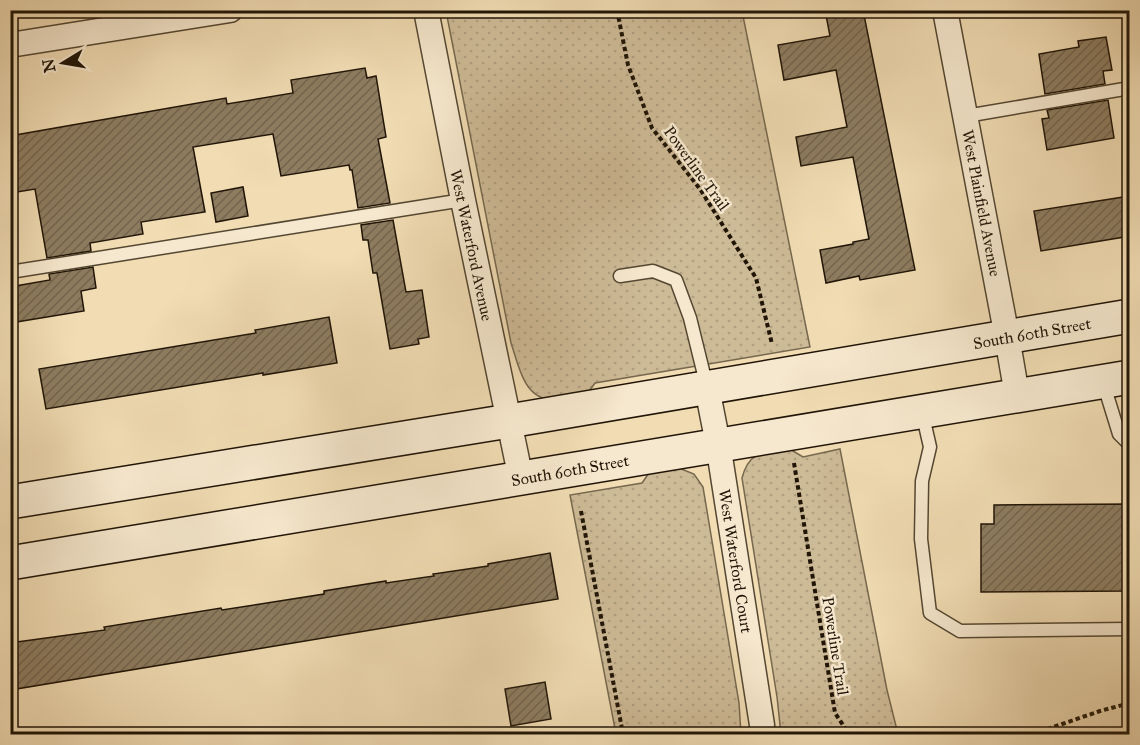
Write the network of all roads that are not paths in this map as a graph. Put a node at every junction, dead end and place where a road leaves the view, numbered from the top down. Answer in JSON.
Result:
{"nodes":[{"id":1,"x":230,"y":10,"type":"edge"},
{"id":2,"x":426,"y":10,"type":"edge"},
{"id":3,"x":945,"y":10,"type":"edge"},
{"id":4,"x":10,"y":45,"type":"edge"},
{"id":5,"x":1130,"y":88,"type":"edge"},
{"id":6,"x":966,"y":116,"type":"junction"},
{"id":7,"x":462,"y":200,"type":"junction"},
{"id":8,"x":10,"y":272,"type":"edge"},
{"id":9,"x":620,"y":276,"type":"dead end"},
{"id":10,"x":1130,"y":316,"type":"edge"},
{"id":11,"x":1007,"y":337,"type":"junction"},
{"id":12,"x":1116,"y":379,"type":"edge"},
{"id":13,"x":707,"y":388,"type":"junction"},
{"id":14,"x":1017,"y":395,"type":"junction"},
{"id":15,"x":922,"y":410,"type":"junction"},
{"id":16,"x":509,"y":421,"type":"junction"},
{"id":17,"x":718,"y":444,"type":"junction"},
{"id":18,"x":1130,"y":445,"type":"edge"},
{"id":19,"x":521,"y":479,"type":"junction"},
{"id":20,"x":10,"y":502,"type":"edge"},
{"id":21,"x":10,"y":562,"type":"edge"},
{"id":22,"x":1130,"y":629,"type":"edge"},
{"id":23,"x":762,"y":735,"type":"edge"}],
"edges":[{"from":1,"to":4,"type":"street"},
{"from":2,"to":7,"type":"street","name":"West Waterford Avenue"},
{"from":3,"to":6,"type":"street","name":"West Plainfield Avenue"},
{"from":5,"to":6,"type":"lane"},
{"from":6,"to":11,"type":"street","name":"West Plainfield Avenue"},
{"from":7,"to":8,"type":"lane"},
{"from":7,"to":16,"type":"street","name":"West Waterford Avenue"},
{"from":9,"to":13,"type":"lane"},
{"from":10,"to":11,"type":"main road","name":"South 60th Street"},
{"from":11,"to":13,"type":"main road","name":"South 60th Street"},
{"from":11,"to":14,"type":"street","name":"West Plainfield Avenue"},
{"from":12,"to":14,"type":"main road","name":"South 60th Street"},
{"from":12,"to":18,"type":"lane"},
{"from":13,"to":16,"type":"main road","name":"South 60th Street"},
{"from":13,"to":17,"type":"street","name":"West Waterford Court"},
{"from":14,"to":15,"type":"main road","name":"South 60th Street"},
{"from":15,"to":17,"type":"main road","name":"South 60th Street"},
{"from":15,"to":22,"type":"lane"},
{"from":16,"to":19,"type":"street","name":"West Waterford Avenue"},
{"from":16,"to":20,"type":"main road","name":"South 60th Street"},
{"from":17,"to":19,"type":"main road","name":"South 60th Street"},
{"from":17,"to":23,"type":"street","name":"West Waterford Court"},
{"from":19,"to":21,"type":"main road","name":"South 60th Street"}]}
